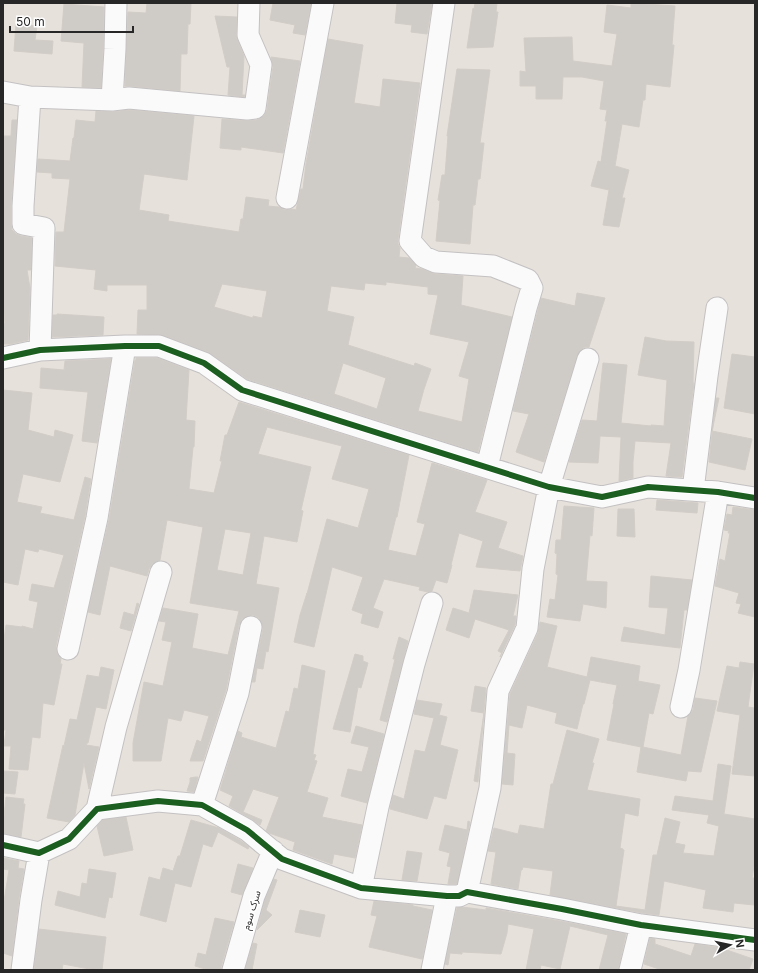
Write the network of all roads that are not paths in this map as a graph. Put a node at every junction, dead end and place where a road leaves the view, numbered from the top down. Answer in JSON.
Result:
{"nodes":[{"id":1,"x":116,"y":3,"type":"edge"},
{"id":2,"x":250,"y":3,"type":"edge"},
{"id":3,"x":323,"y":3,"type":"edge"},
{"id":4,"x":444,"y":3,"type":"edge"},
{"id":5,"x":3,"y":92,"type":"edge"},
{"id":6,"x":30,"y":97,"type":"junction"},
{"id":7,"x":112,"y":100,"type":"junction"},
{"id":8,"x":287,"y":198,"type":"dead end"},
{"id":9,"x":717,"y":308,"type":"dead end"},
{"id":10,"x":125,"y":346,"type":"junction"},
{"id":11,"x":40,"y":350,"type":"junction"},
{"id":12,"x":3,"y":358,"type":"edge"},
{"id":13,"x":588,"y":359,"type":"dead end"},
{"id":14,"x":487,"y":467,"type":"junction"},
{"id":15,"x":550,"y":487,"type":"junction"},
{"id":16,"x":693,"y":490,"type":"junction"},
{"id":17,"x":718,"y":492,"type":"junction"},
{"id":18,"x":755,"y":498,"type":"edge"},
{"id":19,"x":161,"y":572,"type":"dead end"},
{"id":20,"x":432,"y":603,"type":"dead end"},
{"id":21,"x":251,"y":627,"type":"dead end"},
{"id":22,"x":68,"y":649,"type":"dead end"},
{"id":23,"x":681,"y":707,"type":"dead end"},
{"id":24,"x":202,"y":805,"type":"junction"},
{"id":25,"x":97,"y":809,"type":"junction"},
{"id":26,"x":3,"y":845,"type":"edge"},
{"id":27,"x":273,"y":851,"type":"junction"},
{"id":28,"x":39,"y":853,"type":"junction"},
{"id":29,"x":361,"y":888,"type":"junction"},
{"id":30,"x":467,"y":892,"type":"junction"},
{"id":31,"x":446,"y":896,"type":"junction"},
{"id":32,"x":641,"y":925,"type":"junction"},
{"id":33,"x":755,"y":940,"type":"edge"},
{"id":34,"x":22,"y":970,"type":"edge"},
{"id":35,"x":233,"y":970,"type":"edge"},
{"id":36,"x":432,"y":970,"type":"edge"},
{"id":37,"x":630,"y":970,"type":"edge"}],
"edges":[{"from":1,"to":7,"type":"street"},
{"from":2,"to":7,"type":"street"},
{"from":3,"to":8,"type":"street"},
{"from":4,"to":14,"type":"street"},
{"from":5,"to":6,"type":"street"},
{"from":6,"to":7,"type":"street"},
{"from":6,"to":11,"type":"street"},
{"from":9,"to":16,"type":"street"},
{"from":10,"to":11,"type":"street"},
{"from":10,"to":14,"type":"street"},
{"from":10,"to":22,"type":"street"},
{"from":11,"to":12,"type":"street"},
{"from":13,"to":15,"type":"street"},
{"from":14,"to":15,"type":"street"},
{"from":15,"to":16,"type":"street"},
{"from":15,"to":30,"type":"street"},
{"from":16,"to":17,"type":"street"},
{"from":17,"to":18,"type":"street"},
{"from":17,"to":23,"type":"street"},
{"from":19,"to":25,"type":"street"},
{"from":20,"to":29,"type":"street"},
{"from":21,"to":24,"type":"street"},
{"from":24,"to":25,"type":"street"},
{"from":24,"to":27,"type":"street"},
{"from":25,"to":28,"type":"street"},
{"from":26,"to":28,"type":"street"},
{"from":27,"to":29,"type":"street"},
{"from":27,"to":35,"type":"street","name":"سرک سوم"},
{"from":28,"to":34,"type":"street"},
{"from":29,"to":31,"type":"street"},
{"from":30,"to":31,"type":"street"},
{"from":30,"to":32,"type":"street"},
{"from":31,"to":36,"type":"street"},
{"from":32,"to":33,"type":"street"},
{"from":32,"to":37,"type":"street"}]}
